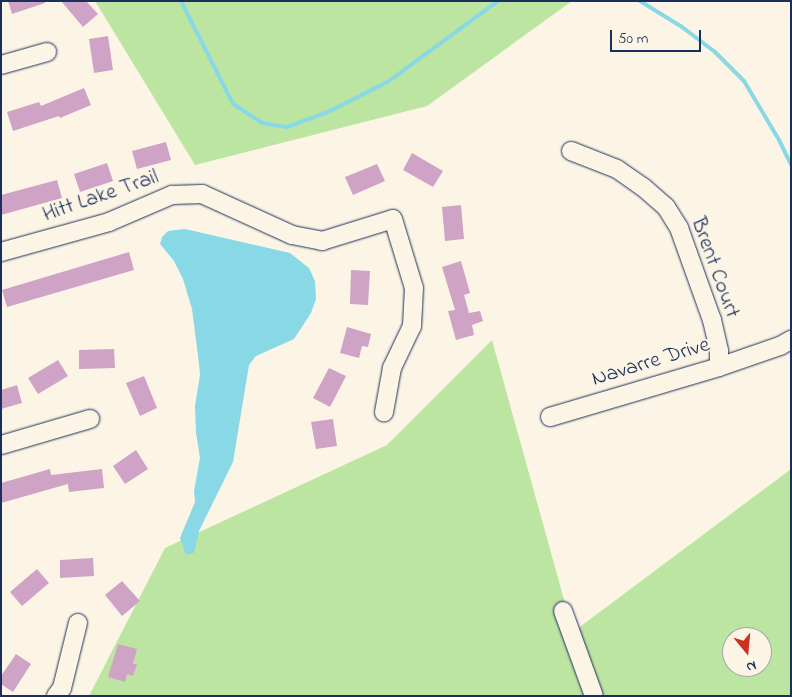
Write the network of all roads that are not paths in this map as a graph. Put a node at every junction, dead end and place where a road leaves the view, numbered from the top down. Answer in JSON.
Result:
{"nodes":[{"id":1,"x":47,"y":52,"type":"dead end"},
{"id":2,"x":1,"y":65,"type":"edge"},
{"id":3,"x":571,"y":151,"type":"dead end"},
{"id":4,"x":1,"y":252,"type":"edge"},
{"id":5,"x":791,"y":340,"type":"edge"},
{"id":6,"x":719,"y":367,"type":"junction"},
{"id":7,"x":384,"y":412,"type":"dead end"},
{"id":8,"x":550,"y":417,"type":"dead end"},
{"id":9,"x":90,"y":419,"type":"dead end"},
{"id":10,"x":1,"y":446,"type":"edge"},
{"id":11,"x":563,"y":611,"type":"dead end"},
{"id":12,"x":78,"y":623,"type":"dead end"},
{"id":13,"x":56,"y":696,"type":"edge"},
{"id":14,"x":594,"y":696,"type":"edge"}],
"edges":[{"from":1,"to":2,"type":"street"},
{"from":3,"to":6,"type":"street","name":"Brent Court"},
{"from":4,"to":7,"type":"street","name":"Hitt Lake Trail"},
{"from":5,"to":6,"type":"street","name":"Navarre Drive"},
{"from":6,"to":8,"type":"street","name":"Navarre Drive"},
{"from":9,"to":10,"type":"street"},
{"from":11,"to":14,"type":"street"},
{"from":12,"to":13,"type":"street"}]}
